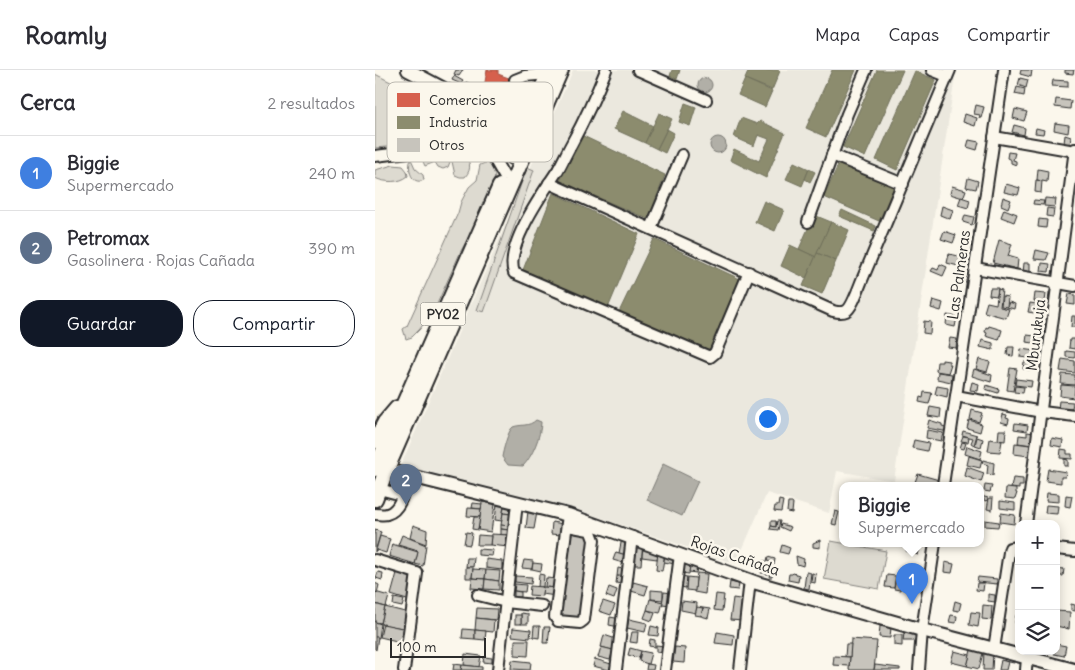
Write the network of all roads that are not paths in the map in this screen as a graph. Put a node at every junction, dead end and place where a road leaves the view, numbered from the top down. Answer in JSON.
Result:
{"nodes":[{"id":1,"x":408,"y":70,"type":"edge"},
{"id":2,"x":417,"y":70,"type":"edge"},
{"id":3,"x":606,"y":70,"type":"edge"},
{"id":4,"x":638,"y":70,"type":"edge"},
{"id":5,"x":866,"y":70,"type":"edge"},
{"id":6,"x":932,"y":70,"type":"edge"},
{"id":7,"x":1004,"y":70,"type":"edge"},
{"id":8,"x":555,"y":71,"type":"edge"},
{"id":9,"x":948,"y":73,"type":"edge"},
{"id":10,"x":515,"y":80,"type":"dead end"},
{"id":11,"x":430,"y":82,"type":"edge"},
{"id":12,"x":437,"y":82,"type":"edge"},
{"id":13,"x":547,"y":82,"type":"edge"},
{"id":14,"x":706,"y":100,"type":"dead end"},
{"id":15,"x":994,"y":137,"type":"junction"},
{"id":16,"x":1075,"y":150,"type":"edge"},
{"id":17,"x":682,"y":155,"type":"dead end"},
{"id":18,"x":832,"y":155,"type":"junction"},
{"id":19,"x":496,"y":162,"type":"edge"},
{"id":20,"x":510,"y":162,"type":"edge"},
{"id":21,"x":517,"y":162,"type":"edge"},
{"id":22,"x":518,"y":162,"type":"edge"},
{"id":23,"x":504,"y":176,"type":"junction"},
{"id":24,"x":549,"y":182,"type":"junction"},
{"id":25,"x":903,"y":184,"type":"junction"},
{"id":26,"x":496,"y":217,"type":"junction"},
{"id":27,"x":808,"y":222,"type":"dead end"},
{"id":28,"x":651,"y":228,"type":"junction"},
{"id":29,"x":975,"y":268,"type":"junction"},
{"id":30,"x":749,"y":272,"type":"junction"},
{"id":31,"x":1057,"y":283,"type":"junction"},
{"id":32,"x":1075,"y":286,"type":"edge"},
{"id":33,"x":956,"y":396,"type":"junction"},
{"id":34,"x":405,"y":398,"type":"junction"},
{"id":35,"x":1042,"y":412,"type":"junction"},
{"id":36,"x":1075,"y":416,"type":"edge"},
{"id":37,"x":375,"y":441,"type":"edge"},
{"id":38,"x":378,"y":468,"type":"edge"},
{"id":39,"x":407,"y":476,"type":"junction"},
{"id":40,"x":943,"y":482,"type":"edge"},
{"id":41,"x":377,"y":494,"type":"edge"},
{"id":42,"x":402,"y":495,"type":"junction"},
{"id":43,"x":517,"y":503,"type":"junction"},
{"id":44,"x":375,"y":514,"type":"edge"},
{"id":45,"x":1028,"y":520,"type":"edge"},
{"id":46,"x":568,"y":521,"type":"junction"},
{"id":47,"x":632,"y":537,"type":"junction"},
{"id":48,"x":934,"y":547,"type":"edge"},
{"id":49,"x":1015,"y":547,"type":"edge"},
{"id":50,"x":1060,"y":549,"type":"edge"},
{"id":51,"x":1075,"y":551,"type":"edge"},
{"id":52,"x":680,"y":554,"type":"junction"},
{"id":53,"x":375,"y":560,"type":"edge"},
{"id":54,"x":749,"y":580,"type":"junction"},
{"id":55,"x":478,"y":595,"type":"dead end"},
{"id":56,"x":506,"y":602,"type":"junction"},
{"id":57,"x":542,"y":606,"type":"dead end"},
{"id":58,"x":922,"y":630,"type":"junction"},
{"id":59,"x":994,"y":649,"type":"junction"},
{"id":60,"x":1027,"y":664,"type":"edge"},
{"id":61,"x":404,"y":670,"type":"edge"},
{"id":62,"x":497,"y":670,"type":"edge"},
{"id":63,"x":616,"y":670,"type":"edge"},
{"id":64,"x":665,"y":670,"type":"edge"},
{"id":65,"x":740,"y":670,"type":"edge"},
{"id":66,"x":919,"y":670,"type":"edge"},
{"id":67,"x":1072,"y":670,"type":"edge"}],
"edges":[{"from":1,"to":11,"type":"main road"},
{"from":2,"to":12,"type":"main road"},
{"from":3,"to":24,"type":"street"},
{"from":4,"to":14,"type":"street"},
{"from":5,"to":18,"type":"street"},
{"from":6,"to":9,"type":"street"},
{"from":7,"to":15,"type":"street","name":"Las Palmeras"},
{"from":8,"to":10,"type":"street"},
{"from":8,"to":13,"type":"highway"},
{"from":9,"to":25,"type":"street"},
{"from":15,"to":16,"type":"street"},
{"from":15,"to":29,"type":"street","name":"Las Palmeras"},
{"from":16,"to":31,"type":"street","name":"Mburukuja"},
{"from":17,"to":28,"type":"street"},
{"from":18,"to":25,"type":"street"},
{"from":18,"to":27,"type":"street"},
{"from":19,"to":23,"type":"street"},
{"from":20,"to":23,"type":"highway","number":"PY02"},
{"from":21,"to":26,"type":"highway"},
{"from":22,"to":26,"type":"highway","number":"PY02"},
{"from":23,"to":34,"type":"highway","number":"PY02"},
{"from":24,"to":28,"type":"street"},
{"from":24,"to":30,"type":"street"},
{"from":25,"to":30,"type":"street"},
{"from":26,"to":38,"type":"highway","number":"PY02"},
{"from":28,"to":30,"type":"street"},
{"from":29,"to":31,"type":"street"},
{"from":29,"to":33,"type":"street","name":"Las Palmeras"},
{"from":31,"to":32,"type":"street"},
{"from":31,"to":35,"type":"street","name":"Mburukuja"},
{"from":33,"to":35,"type":"street"},
{"from":33,"to":40,"type":"street","name":"Las Palmeras"},
{"from":34,"to":37,"type":"highway"},
{"from":34,"to":38,"type":"highway","number":"PY02"},
{"from":35,"to":36,"type":"street"},
{"from":35,"to":45,"type":"street","name":"Mburukuja"},
{"from":38,"to":39,"type":"main road","name":"Rojas Cañada"},
{"from":38,"to":41,"type":"highway","number":"PY02"},
{"from":39,"to":42,"type":"street"},
{"from":39,"to":43,"type":"main road","name":"Rojas Cañada"},
{"from":41,"to":42,"type":"street"},
{"from":42,"to":44,"type":"street"},
{"from":43,"to":46,"type":"main road","name":"Rojas Cañada"},
{"from":43,"to":56,"type":"street"},
{"from":46,"to":46,"type":"street"},
{"from":46,"to":47,"type":"main road","name":"Rojas Cañada"},
{"from":47,"to":52,"type":"main road","name":"Rojas Cañada"},
{"from":47,"to":63,"type":"street"},
{"from":48,"to":58,"type":"street"},
{"from":49,"to":59,"type":"street"},
{"from":50,"to":51,"type":"street"},
{"from":52,"to":54,"type":"main road","name":"Rojas Cañada"},
{"from":52,"to":64,"type":"street"},
{"from":53,"to":61,"type":"street"},
{"from":54,"to":58,"type":"main road","name":"Rojas Cañada"},
{"from":54,"to":65,"type":"street"},
{"from":55,"to":56,"type":"street"},
{"from":56,"to":57,"type":"street"},
{"from":56,"to":62,"type":"street"},
{"from":58,"to":59,"type":"main road","name":"Rojas Cañada"},
{"from":58,"to":66,"type":"street"},
{"from":59,"to":60,"type":"main road","name":"Rojas Cañada"},
{"from":60,"to":67,"type":"main road","name":"Rojas Cañada"}]}
